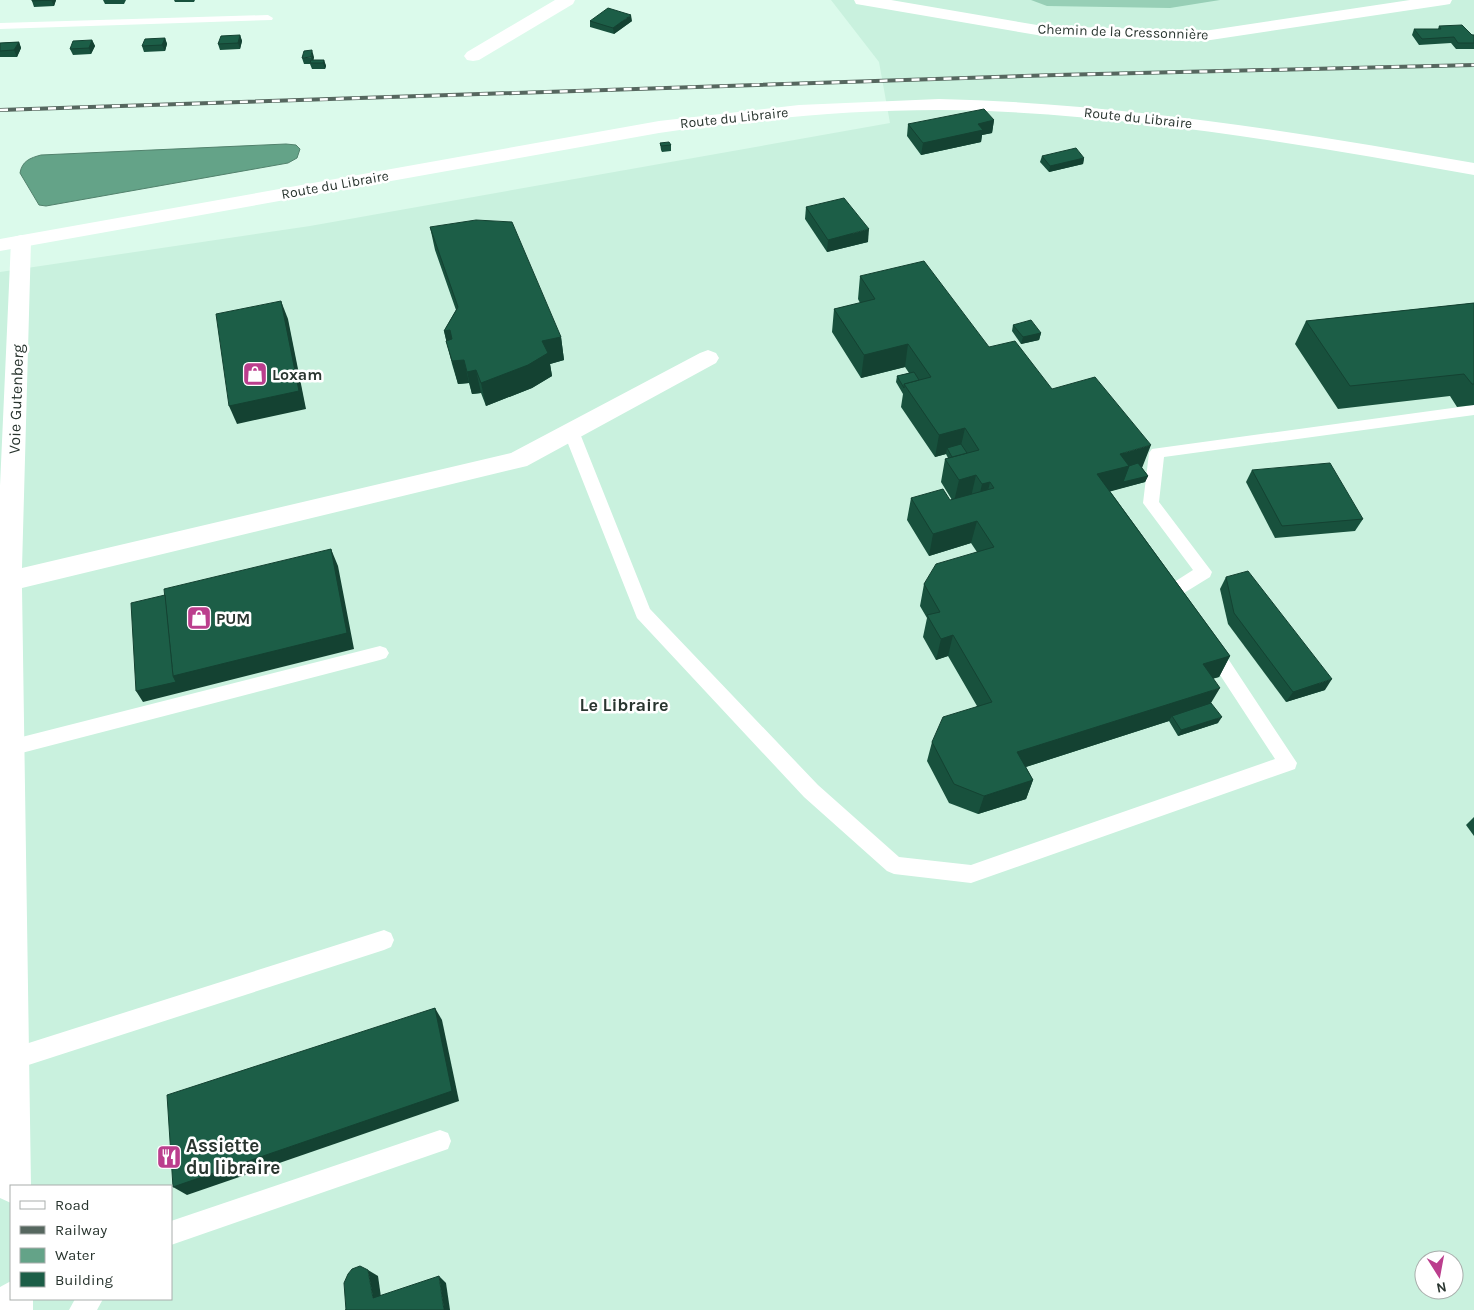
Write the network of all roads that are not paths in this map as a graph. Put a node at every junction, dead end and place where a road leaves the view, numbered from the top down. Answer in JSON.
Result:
{"nodes":[{"id":1,"x":566,"y":0,"type":"edge"},
{"id":2,"x":862,"y":0,"type":"edge"},
{"id":3,"x":1444,"y":0,"type":"edge"},
{"id":4,"x":268,"y":18,"type":"dead end"},
{"id":5,"x":0,"y":26,"type":"edge"},
{"id":6,"x":473,"y":56,"type":"dead end"},
{"id":7,"x":1474,"y":169,"type":"edge"},
{"id":8,"x":10,"y":243,"type":"edge"},
{"id":9,"x":708,"y":358,"type":"dead end"},
{"id":10,"x":1474,"y":410,"type":"edge"},
{"id":11,"x":571,"y":431,"type":"junction"},
{"id":12,"x":5,"y":582,"type":"edge"},
{"id":13,"x":1190,"y":616,"type":"edge"},
{"id":14,"x":1201,"y":632,"type":"edge"},
{"id":15,"x":380,"y":653,"type":"dead end"},
{"id":16,"x":10,"y":748,"type":"junction"},
{"id":17,"x":384,"y":940,"type":"dead end"},
{"id":18,"x":13,"y":1058,"type":"junction"},
{"id":19,"x":440,"y":1141,"type":"dead end"},
{"id":20,"x":13,"y":1185,"type":"edge"},
{"id":21,"x":172,"y":1233,"type":"edge"},
{"id":22,"x":90,"y":1300,"type":"edge"},
{"id":23,"x":81,"y":1310,"type":"edge"}],
"edges":[{"from":1,"to":6,"type":"street"},
{"from":2,"to":3,"type":"street","name":"Chemin de la Cressonnière"},
{"from":4,"to":5,"type":"lane"},
{"from":7,"to":8,"type":"street","name":"Route du Libraire"},
{"from":8,"to":12,"type":"street","name":"Voie Gutenberg"},
{"from":9,"to":11,"type":"street"},
{"from":10,"to":13,"type":"lane"},
{"from":11,"to":12,"type":"street"},
{"from":11,"to":14,"type":"lane"},
{"from":12,"to":16,"type":"street","name":"Voie Gutenberg"},
{"from":15,"to":16,"type":"lane"},
{"from":16,"to":18,"type":"street","name":"Voie Gutenberg"},
{"from":17,"to":18,"type":"lane"},
{"from":18,"to":20,"type":"street","name":"Voie Gutenberg"},
{"from":19,"to":21,"type":"lane"},
{"from":22,"to":23,"type":"lane"}]}
